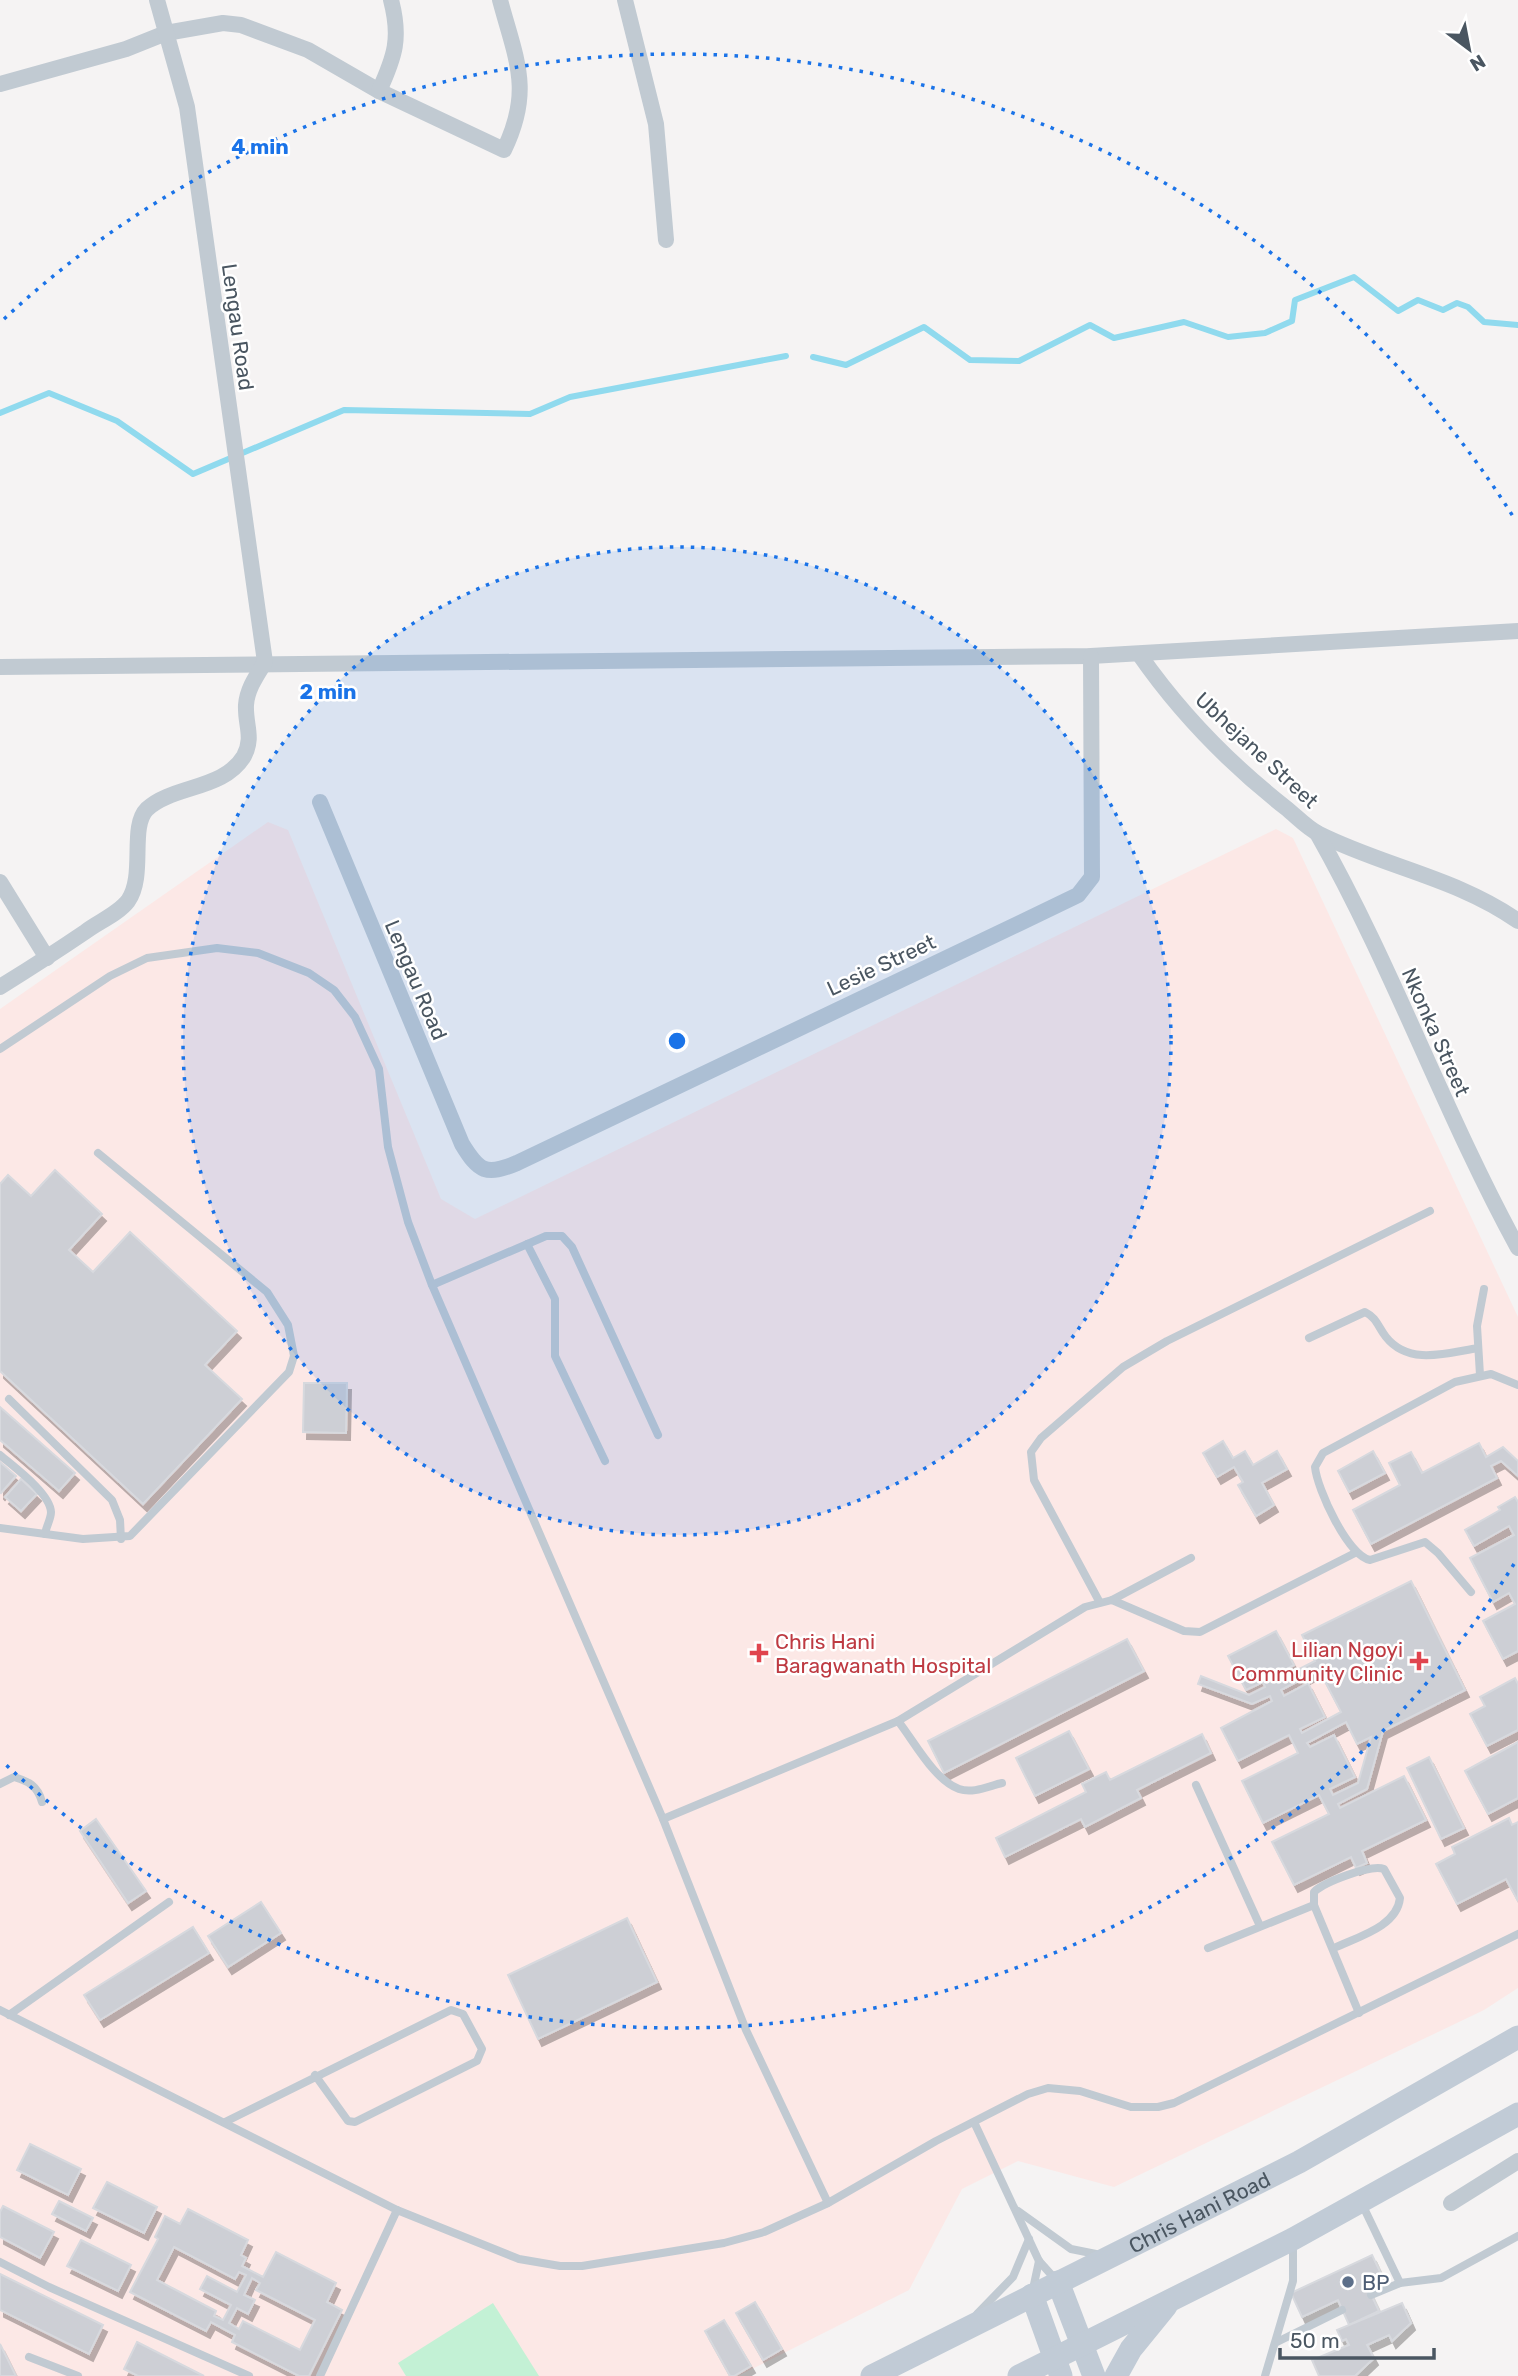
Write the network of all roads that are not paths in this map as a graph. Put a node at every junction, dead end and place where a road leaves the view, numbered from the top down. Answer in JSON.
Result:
{"nodes":[{"id":1,"x":157,"y":0,"type":"edge"},
{"id":2,"x":391,"y":0,"type":"edge"},
{"id":3,"x":500,"y":0,"type":"edge"},
{"id":4,"x":625,"y":0,"type":"edge"},
{"id":5,"x":166,"y":33,"type":"junction"},
{"id":6,"x":0,"y":84,"type":"edge"},
{"id":7,"x":379,"y":91,"type":"junction"},
{"id":8,"x":666,"y":240,"type":"dead end"},
{"id":9,"x":1518,"y":631,"type":"edge"},
{"id":10,"x":1139,"y":654,"type":"junction"},
{"id":11,"x":1091,"y":656,"type":"junction"},
{"id":12,"x":265,"y":662,"type":"junction"},
{"id":13,"x":0,"y":667,"type":"edge"},
{"id":14,"x":320,"y":802,"type":"dead end"},
{"id":15,"x":1317,"y":834,"type":"junction"},
{"id":16,"x":0,"y":882,"type":"edge"},
{"id":17,"x":1518,"y":921,"type":"edge"},
{"id":18,"x":47,"y":958,"type":"junction"},
{"id":19,"x":0,"y":987,"type":"edge"},
{"id":20,"x":0,"y":1049,"type":"edge"},
{"id":21,"x":98,"y":1153,"type":"dead end"},
{"id":22,"x":481,"y":1168,"type":"joint"},
{"id":23,"x":1430,"y":1211,"type":"dead end"},
{"id":24,"x":527,"y":1244,"type":"junction"},
{"id":25,"x":1518,"y":1248,"type":"edge"},
{"id":26,"x":432,"y":1285,"type":"junction"},
{"id":27,"x":1484,"y":1289,"type":"dead end"},
{"id":28,"x":1309,"y":1338,"type":"dead end"},
{"id":29,"x":1478,"y":1348,"type":"junction"},
{"id":30,"x":1480,"y":1375,"type":"junction"},
{"id":31,"x":1518,"y":1385,"type":"edge"},
{"id":32,"x":9,"y":1399,"type":"dead end"},
{"id":33,"x":658,"y":1436,"type":"dead end"},
{"id":34,"x":0,"y":1455,"type":"edge"},
{"id":35,"x":605,"y":1461,"type":"dead end"},
{"id":36,"x":0,"y":1528,"type":"edge"},
{"id":37,"x":45,"y":1534,"type":"junction"},
{"id":38,"x":121,"y":1539,"type":"junction"},
{"id":39,"x":1355,"y":1553,"type":"junction"},
{"id":40,"x":1191,"y":1558,"type":"dead end"},
{"id":41,"x":1471,"y":1592,"type":"dead end"},
{"id":42,"x":1112,"y":1600,"type":"junction"},
{"id":43,"x":1099,"y":1601,"type":"junction"},
{"id":44,"x":898,"y":1721,"type":"junction"},
{"id":45,"x":1002,"y":1783,"type":"dead end"},
{"id":46,"x":0,"y":1784,"type":"edge"},
{"id":47,"x":1196,"y":1785,"type":"dead end"},
{"id":48,"x":42,"y":1802,"type":"dead end"},
{"id":49,"x":663,"y":1819,"type":"junction"},
{"id":50,"x":169,"y":1902,"type":"dead end"},
{"id":51,"x":1314,"y":1905,"type":"junction"},
{"id":52,"x":1261,"y":1926,"type":"junction"},
{"id":53,"x":1518,"y":1934,"type":"edge"},
{"id":54,"x":1208,"y":1948,"type":"dead end"},
{"id":55,"x":1334,"y":1948,"type":"junction"},
{"id":56,"x":0,"y":2010,"type":"edge"},
{"id":57,"x":1359,"y":2012,"type":"junction"},
{"id":58,"x":9,"y":2015,"type":"junction"},
{"id":59,"x":1518,"y":2037,"type":"edge"},
{"id":60,"x":315,"y":2075,"type":"junction"},
{"id":61,"x":1518,"y":2114,"type":"edge"},
{"id":62,"x":225,"y":2122,"type":"junction"},
{"id":63,"x":974,"y":2122,"type":"junction"},
{"id":64,"x":1518,"y":2161,"type":"edge"},
{"id":65,"x":1361,"y":2202,"type":"junction"},
{"id":66,"x":828,"y":2203,"type":"junction"},
{"id":67,"x":1451,"y":2203,"type":"dead end"},
{"id":68,"x":397,"y":2210,"type":"junction"},
{"id":69,"x":1016,"y":2210,"type":"junction"},
{"id":70,"x":1518,"y":2236,"type":"edge"},
{"id":71,"x":1029,"y":2238,"type":"junction"},
{"id":72,"x":1293,"y":2239,"type":"junction"},
{"id":73,"x":1111,"y":2256,"type":"junction"},
{"id":74,"x":1039,"y":2261,"type":"junction"},
{"id":75,"x":0,"y":2262,"type":"edge"},
{"id":76,"x":1058,"y":2282,"type":"junction"},
{"id":77,"x":1400,"y":2283,"type":"junction"},
{"id":78,"x":1032,"y":2295,"type":"junction"},
{"id":79,"x":1371,"y":2295,"type":"dead end"},
{"id":80,"x":1172,"y":2299,"type":"junction"},
{"id":81,"x":1342,"y":2310,"type":"dead end"},
{"id":82,"x":957,"y":2333,"type":"junction"},
{"id":83,"x":1277,"y":2342,"type":"junction"},
{"id":84,"x":1083,"y":2343,"type":"junction"},
{"id":85,"x":29,"y":2357,"type":"dead end"},
{"id":86,"x":1059,"y":2367,"type":"edge"},
{"id":87,"x":78,"y":2376,"type":"edge"},
{"id":88,"x":249,"y":2376,"type":"edge"},
{"id":89,"x":320,"y":2376,"type":"edge"},
{"id":90,"x":872,"y":2376,"type":"edge"},
{"id":91,"x":1019,"y":2376,"type":"edge"},
{"id":92,"x":1094,"y":2376,"type":"edge"},
{"id":93,"x":1116,"y":2376,"type":"edge"},
{"id":94,"x":1265,"y":2376,"type":"edge"}],
"edges":[{"from":1,"to":5,"type":"street","name":"Lengau Road"},
{"from":2,"to":7,"type":"street"},
{"from":3,"to":7,"type":"street"},
{"from":4,"to":8,"type":"street"},
{"from":5,"to":6,"type":"street"},
{"from":5,"to":7,"type":"street"},
{"from":5,"to":12,"type":"street","name":"Lengau Road"},
{"from":9,"to":10,"type":"street"},
{"from":10,"to":11,"type":"street"},
{"from":10,"to":15,"type":"street","name":"Ubhejane Street"},
{"from":11,"to":12,"type":"street"},
{"from":11,"to":22,"type":"street","name":"Lesie Street"},
{"from":12,"to":13,"type":"street"},
{"from":12,"to":18,"type":"street"},
{"from":14,"to":22,"type":"street","name":"Lengau Road"},
{"from":15,"to":17,"type":"street","name":"Ubhejane Street"},
{"from":15,"to":25,"type":"street","name":"Nkonka Street"},
{"from":16,"to":18,"type":"street"},
{"from":18,"to":19,"type":"street"},
{"from":20,"to":26,"type":"lane"},
{"from":21,"to":38,"type":"lane"},
{"from":23,"to":43,"type":"lane"},
{"from":24,"to":26,"type":"lane"},
{"from":24,"to":33,"type":"lane"},
{"from":24,"to":35,"type":"lane"},
{"from":26,"to":49,"type":"lane"},
{"from":27,"to":29,"type":"lane"},
{"from":28,"to":29,"type":"lane"},
{"from":29,"to":30,"type":"lane"},
{"from":30,"to":31,"type":"lane"},
{"from":30,"to":39,"type":"lane"},
{"from":32,"to":38,"type":"lane"},
{"from":34,"to":37,"type":"lane"},
{"from":36,"to":37,"type":"lane"},
{"from":37,"to":38,"type":"lane"},
{"from":39,"to":41,"type":"lane"},
{"from":39,"to":42,"type":"lane"},
{"from":40,"to":42,"type":"lane"},
{"from":42,"to":43,"type":"lane"},
{"from":43,"to":44,"type":"lane"},
{"from":44,"to":45,"type":"lane"},
{"from":44,"to":49,"type":"lane"},
{"from":46,"to":48,"type":"lane"},
{"from":47,"to":52,"type":"lane"},
{"from":49,"to":66,"type":"lane"},
{"from":50,"to":58,"type":"lane"},
{"from":51,"to":52,"type":"lane"},
{"from":51,"to":55,"type":"lane"},
{"from":51,"to":55,"type":"lane"},
{"from":52,"to":54,"type":"lane"},
{"from":53,"to":57,"type":"lane"},
{"from":55,"to":57,"type":"lane"},
{"from":56,"to":58,"type":"lane"},
{"from":57,"to":63,"type":"lane"},
{"from":58,"to":62,"type":"lane"},
{"from":59,"to":73,"type":"main road","name":"Chris Hani Road"},
{"from":60,"to":60,"type":"lane"},
{"from":60,"to":62,"type":"lane"},
{"from":61,"to":65,"type":"main road"},
{"from":62,"to":68,"type":"lane"},
{"from":63,"to":66,"type":"lane"},
{"from":63,"to":69,"type":"lane"},
{"from":64,"to":67,"type":"street"},
{"from":65,"to":72,"type":"main road"},
{"from":65,"to":77,"type":"lane"},
{"from":66,"to":68,"type":"lane"},
{"from":68,"to":89,"type":"lane"},
{"from":69,"to":71,"type":"lane"},
{"from":69,"to":73,"type":"lane"},
{"from":70,"to":77,"type":"lane"},
{"from":71,"to":74,"type":"lane"},
{"from":71,"to":82,"type":"lane"},
{"from":72,"to":80,"type":"main road"},
{"from":72,"to":83,"type":"lane"},
{"from":73,"to":76,"type":"main road","name":"Chris Hani Road"},
{"from":74,"to":76,"type":"lane"},
{"from":74,"to":78,"type":"lane"},
{"from":75,"to":88,"type":"lane"},
{"from":76,"to":78,"type":"main road","name":"Chris Hani Road"},
{"from":76,"to":84,"type":"main road"},
{"from":77,"to":79,"type":"lane"},
{"from":78,"to":82,"type":"main road","name":"Chris Hani Road"},
{"from":78,"to":86,"type":"main road"},
{"from":80,"to":84,"type":"main road"},
{"from":80,"to":93,"type":"main road"},
{"from":81,"to":83,"type":"lane"},
{"from":82,"to":90,"type":"main road","name":"Chris Hani Road"},
{"from":83,"to":94,"type":"lane"},
{"from":84,"to":86,"type":"main road"},
{"from":84,"to":92,"type":"main road"},
{"from":85,"to":87,"type":"lane"},
{"from":86,"to":91,"type":"main road"}]}
